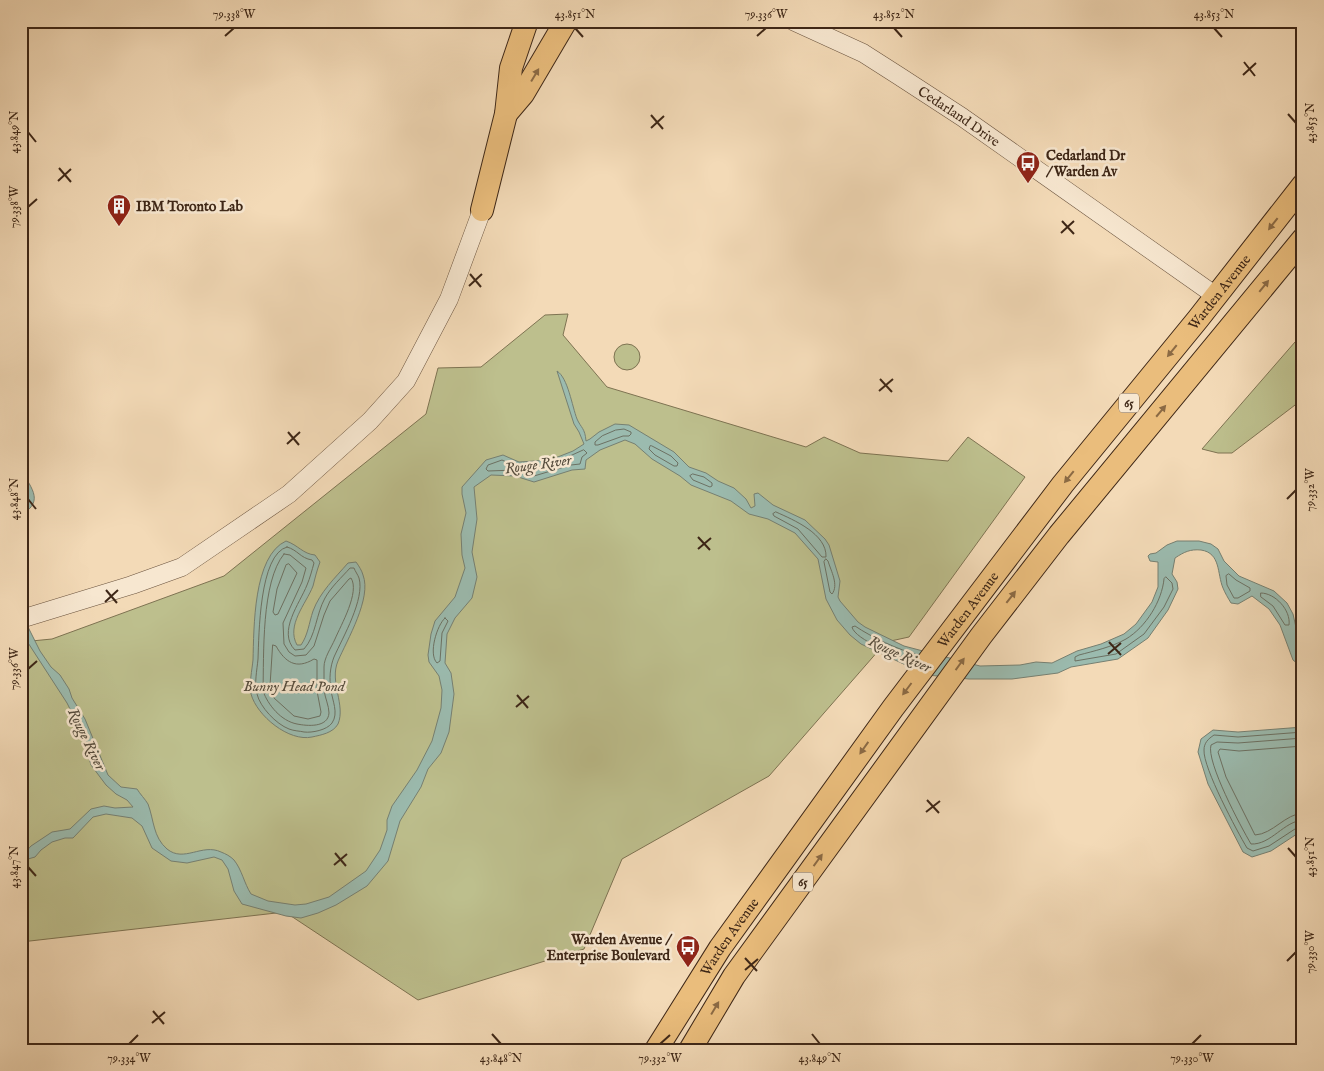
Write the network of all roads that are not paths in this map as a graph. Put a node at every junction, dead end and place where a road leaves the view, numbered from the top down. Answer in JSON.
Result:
{"nodes":[{"id":1,"x":566,"y":21,"type":"edge"},
{"id":2,"x":793,"y":21,"type":"edge"},
{"id":3,"x":524,"y":29,"type":"edge"},
{"id":4,"x":552,"y":47,"type":"junction"},
{"id":5,"x":506,"y":114,"type":"junction"},
{"id":6,"x":1303,"y":186,"type":"edge"},
{"id":7,"x":482,"y":210,"type":"joint"},
{"id":8,"x":1303,"y":239,"type":"edge"},
{"id":9,"x":1216,"y":296,"type":"junction"},
{"id":10,"x":21,"y":619,"type":"edge"},
{"id":11,"x":661,"y":1042,"type":"edge"},
{"id":12,"x":689,"y":1050,"type":"edge"}],
"edges":[{"from":1,"to":4,"type":"main road"},
{"from":2,"to":9,"type":"street","name":"Cedarland Drive"},
{"from":3,"to":4,"type":"main road"},
{"from":3,"to":5,"type":"main road"},
{"from":5,"to":4,"type":"main road","one_way":true},
{"from":5,"to":7,"type":"main road"},
{"from":6,"to":9,"type":"main road","name":"Warden Avenue","number":"65","one_way":true},
{"from":7,"to":10,"type":"street"},
{"from":12,"to":8,"type":"main road","name":"Warden Avenue","number":"65","one_way":true},
{"from":9,"to":11,"type":"main road","name":"Warden Avenue","number":"65","one_way":true},
{"from":11,"to":12,"type":"main road"}]}
